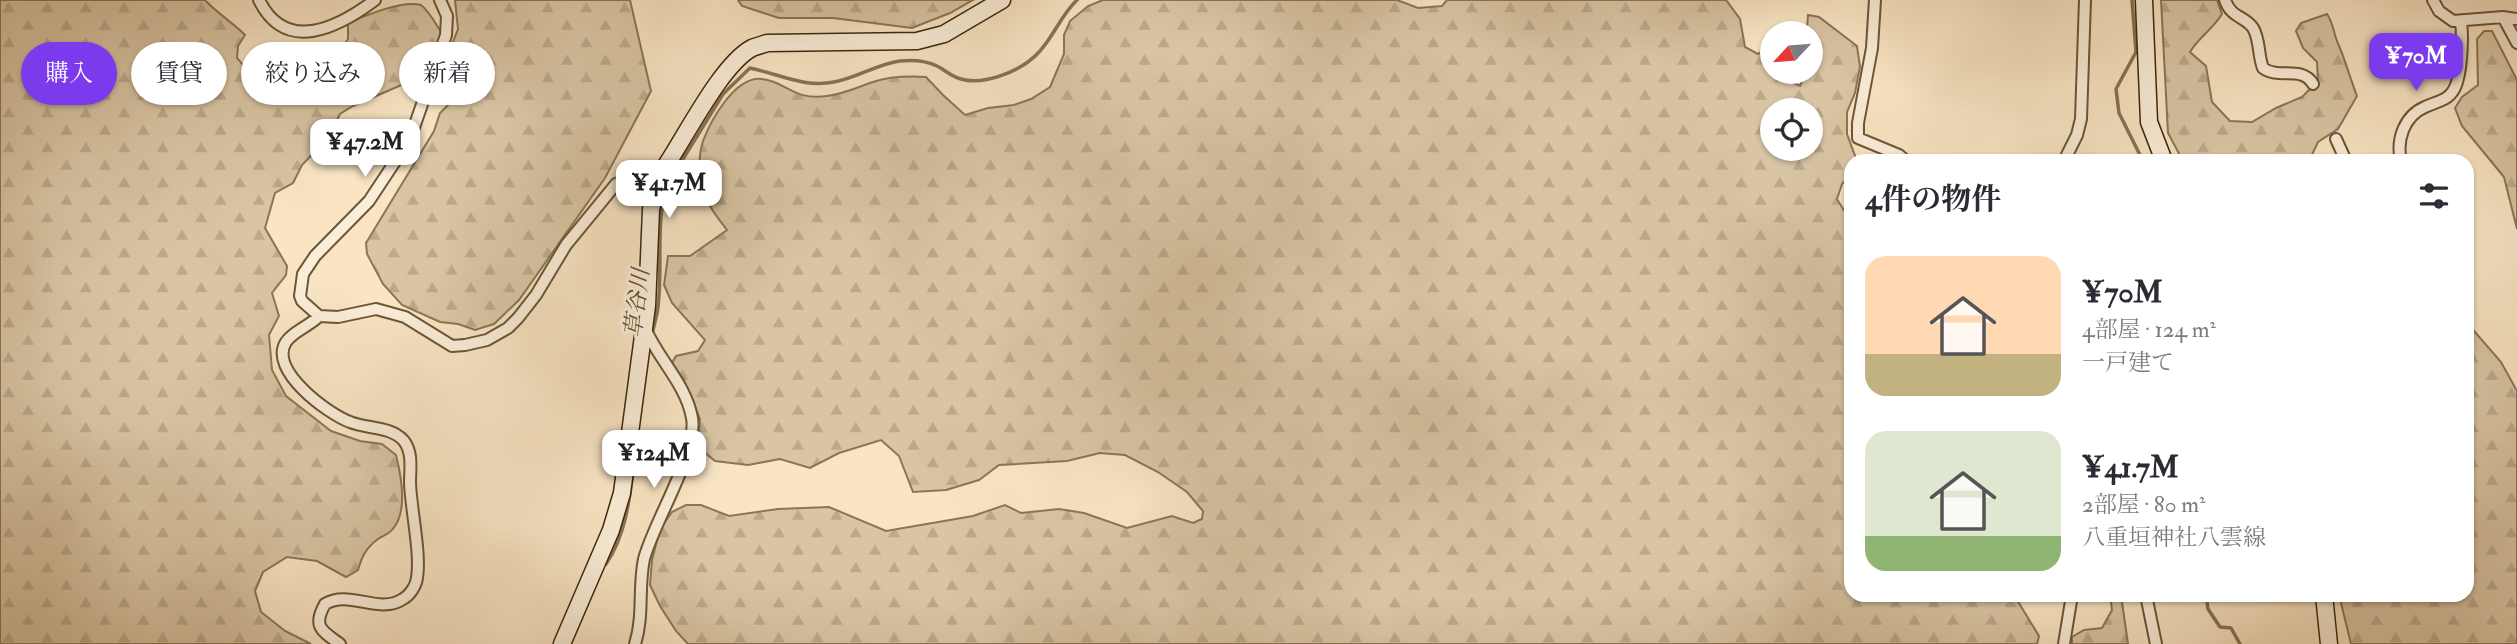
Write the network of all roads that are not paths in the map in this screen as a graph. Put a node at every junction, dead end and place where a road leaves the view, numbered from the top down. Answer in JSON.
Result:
{"nodes":[{"id":1,"x":259,"y":0,"type":"edge"},
{"id":2,"x":375,"y":0,"type":"edge"},
{"id":3,"x":440,"y":0,"type":"edge"},
{"id":4,"x":1002,"y":0,"type":"edge"},
{"id":5,"x":1875,"y":0,"type":"edge"},
{"id":6,"x":2085,"y":0,"type":"edge"},
{"id":7,"x":2144,"y":0,"type":"edge"},
{"id":8,"x":2225,"y":0,"type":"edge"},
{"id":9,"x":2433,"y":0,"type":"edge"},
{"id":10,"x":2503,"y":16,"type":"junction"},
{"id":11,"x":2517,"y":19,"type":"edge"},
{"id":12,"x":2461,"y":22,"type":"junction"},
{"id":13,"x":2517,"y":43,"type":"edge"},
{"id":14,"x":2312,"y":84,"type":"dead end"},
{"id":15,"x":2336,"y":139,"type":"dead end"},
{"id":16,"x":1897,"y":154,"type":"edge"},
{"id":17,"x":2068,"y":154,"type":"edge"},
{"id":18,"x":2161,"y":154,"type":"edge"},
{"id":19,"x":2343,"y":154,"type":"edge"},
{"id":20,"x":2401,"y":154,"type":"edge"},
{"id":21,"x":661,"y":173,"type":"junction"},
{"id":22,"x":319,"y":316,"type":"junction"},
{"id":23,"x":648,"y":334,"type":"junction"},
{"id":24,"x":2071,"y":602,"type":"edge"},
{"id":25,"x":2147,"y":602,"type":"edge"},
{"id":26,"x":2325,"y":602,"type":"edge"},
{"id":27,"x":340,"y":644,"type":"edge"},
{"id":28,"x":562,"y":644,"type":"edge"},
{"id":29,"x":635,"y":644,"type":"edge"},
{"id":30,"x":2064,"y":644,"type":"edge"},
{"id":31,"x":2156,"y":644,"type":"edge"},
{"id":32,"x":2329,"y":644,"type":"edge"}],
"edges":[{"from":1,"to":2,"type":"street"},
{"from":3,"to":22,"type":"street"},
{"from":4,"to":21,"type":"main road"},
{"from":5,"to":16,"type":"street"},
{"from":6,"to":17,"type":"street"},
{"from":7,"to":18,"type":"main road"},
{"from":8,"to":14,"type":"street"},
{"from":9,"to":12,"type":"street"},
{"from":10,"to":11,"type":"street"},
{"from":10,"to":12,"type":"street"},
{"from":10,"to":13,"type":"street"},
{"from":12,"to":20,"type":"street"},
{"from":15,"to":19,"type":"street"},
{"from":21,"to":22,"type":"street"},
{"from":21,"to":23,"type":"main road"},
{"from":22,"to":27,"type":"street"},
{"from":23,"to":28,"type":"main road"},
{"from":23,"to":29,"type":"street"},
{"from":24,"to":30,"type":"street"},
{"from":25,"to":31,"type":"street"},
{"from":26,"to":32,"type":"main road"}]}
